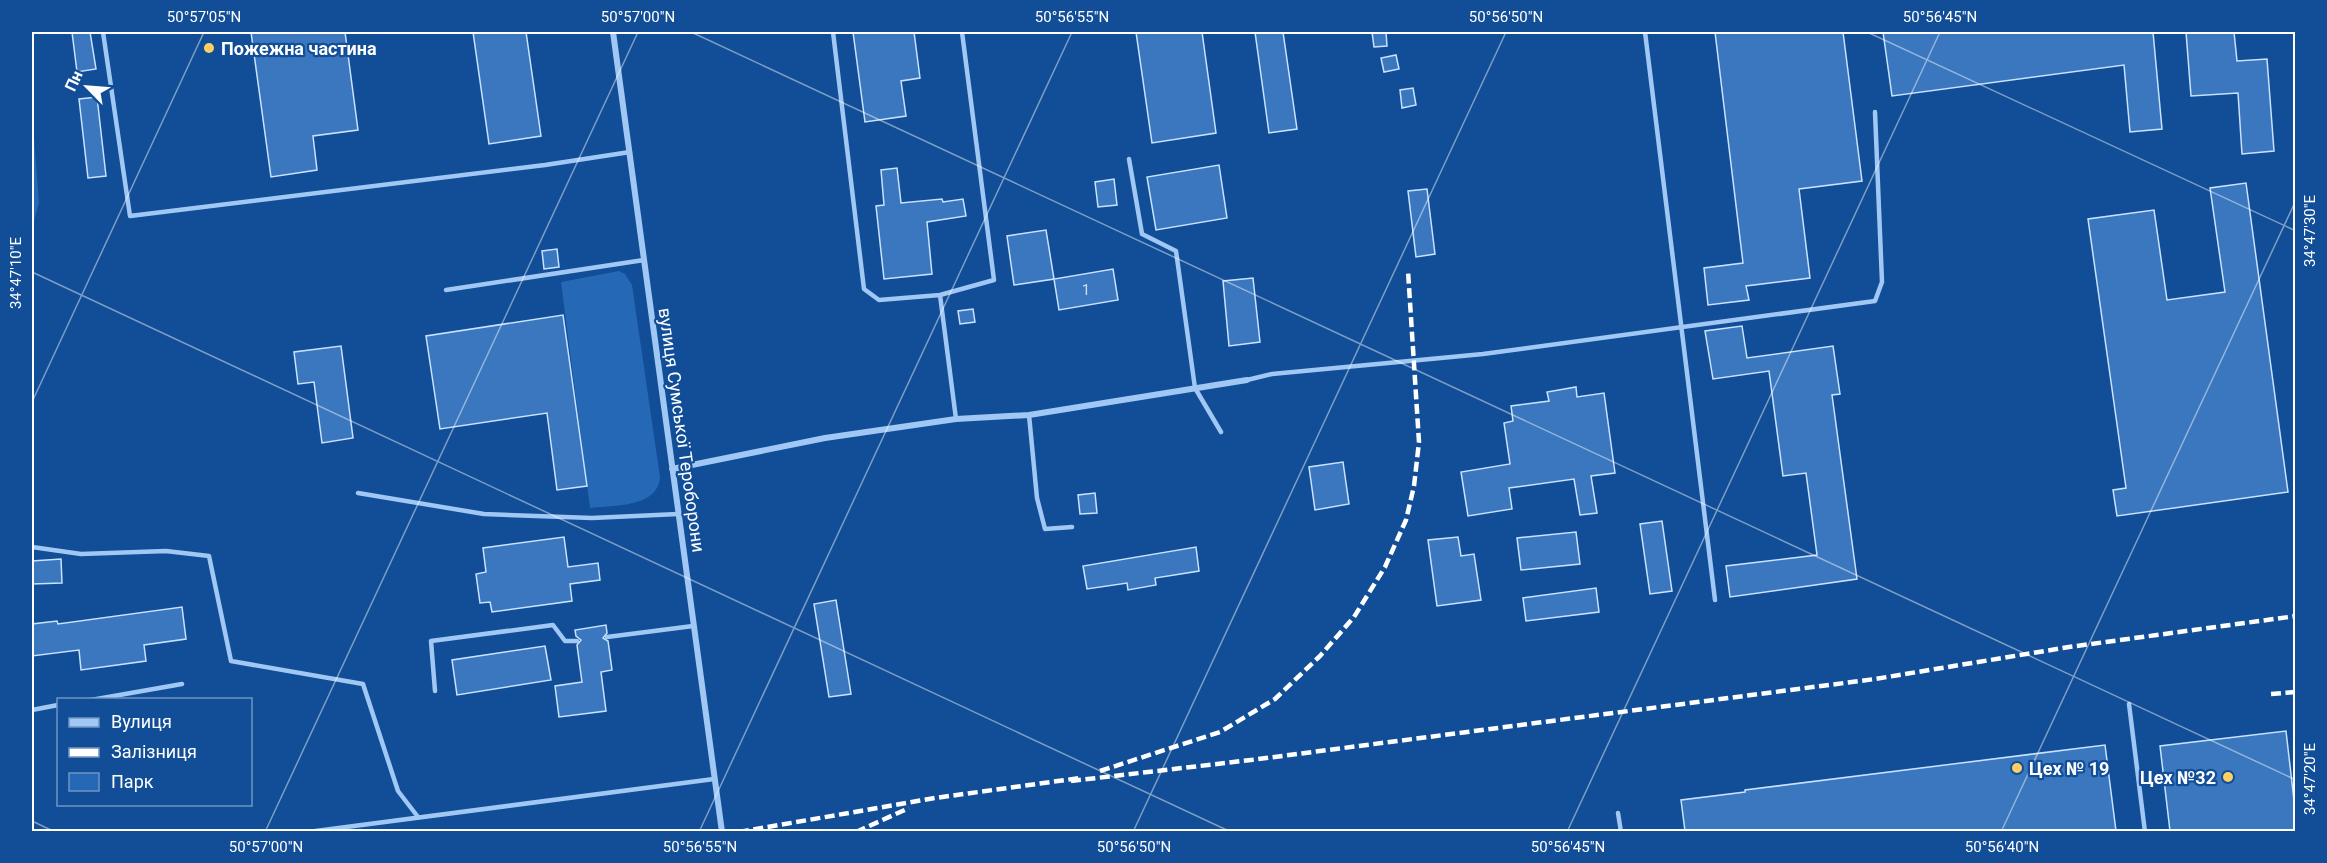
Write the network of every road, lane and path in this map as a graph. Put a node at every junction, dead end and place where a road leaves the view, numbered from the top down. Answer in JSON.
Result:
{"nodes":[{"id":1,"x":103,"y":32,"type":"edge"},
{"id":2,"x":613,"y":32,"type":"edge"},
{"id":3,"x":833,"y":32,"type":"edge"},
{"id":4,"x":962,"y":32,"type":"edge"},
{"id":5,"x":1645,"y":32,"type":"edge"},
{"id":6,"x":1875,"y":112,"type":"dead end"},
{"id":7,"x":630,"y":152,"type":"junction"},
{"id":8,"x":1129,"y":159,"type":"dead end"},
{"id":9,"x":644,"y":260,"type":"junction"},
{"id":10,"x":446,"y":290,"type":"dead end"},
{"id":11,"x":940,"y":295,"type":"junction"},
{"id":12,"x":1680,"y":326,"type":"junction"},
{"id":13,"x":1247,"y":380,"type":"joint"},
{"id":14,"x":1195,"y":388,"type":"junction"},
{"id":15,"x":1029,"y":415,"type":"junction"},
{"id":16,"x":956,"y":419,"type":"junction"},
{"id":17,"x":1221,"y":432,"type":"dead end"},
{"id":18,"x":672,"y":470,"type":"junction"},
{"id":19,"x":358,"y":493,"type":"dead end"},
{"id":20,"x":678,"y":514,"type":"junction"},
{"id":21,"x":1072,"y":527,"type":"dead end"},
{"id":22,"x":32,"y":547,"type":"edge"},
{"id":23,"x":1716,"y":600,"type":"dead end"},
{"id":24,"x":693,"y":626,"type":"junction"},
{"id":25,"x":607,"y":637,"type":"dead end"},
{"id":26,"x":577,"y":641,"type":"dead end"},
{"id":27,"x":182,"y":684,"type":"dead end"},
{"id":28,"x":435,"y":691,"type":"dead end"},
{"id":29,"x":97,"y":698,"type":"edge"},
{"id":30,"x":2128,"y":704,"type":"dead end"},
{"id":31,"x":57,"y":705,"type":"edge"},
{"id":32,"x":32,"y":710,"type":"edge"},
{"id":33,"x":714,"y":779,"type":"junction"},
{"id":34,"x":1618,"y":813,"type":"dead end"},
{"id":35,"x":418,"y":818,"type":"junction"},
{"id":36,"x":308,"y":831,"type":"edge"},
{"id":37,"x":722,"y":831,"type":"edge"},
{"id":38,"x":1621,"y":831,"type":"edge"},
{"id":39,"x":2145,"y":831,"type":"edge"}],
"edges":[{"from":1,"to":7,"type":"lane"},
{"from":2,"to":7,"type":"street","name":"вулиця Сумської Тероборони"},
{"from":3,"to":11,"type":"lane"},
{"from":4,"to":11,"type":"lane"},
{"from":5,"to":12,"type":"lane"},
{"from":6,"to":12,"type":"lane"},
{"from":7,"to":9,"type":"street","name":"вулиця Сумської Тероборони"},
{"from":8,"to":14,"type":"lane"},
{"from":9,"to":10,"type":"lane"},
{"from":9,"to":18,"type":"street","name":"вулиця Сумської Тероборони"},
{"from":11,"to":16,"type":"lane"},
{"from":12,"to":13,"type":"lane"},
{"from":12,"to":23,"type":"lane"},
{"from":13,"to":14,"type":"street"},
{"from":14,"to":15,"type":"street"},
{"from":14,"to":17,"type":"lane"},
{"from":15,"to":16,"type":"street"},
{"from":15,"to":21,"type":"lane"},
{"from":16,"to":18,"type":"street"},
{"from":18,"to":20,"type":"street","name":"вулиця Сумської Тероборони"},
{"from":19,"to":20,"type":"lane"},
{"from":20,"to":24,"type":"street","name":"вулиця Сумської Тероборони"},
{"from":22,"to":35,"type":"lane"},
{"from":24,"to":25,"type":"lane"},
{"from":24,"to":33,"type":"street","name":"вулиця Сумської Тероборони"},
{"from":26,"to":28,"type":"lane"},
{"from":27,"to":29,"type":"lane"},
{"from":30,"to":39,"type":"lane"},
{"from":31,"to":32,"type":"lane"},
{"from":33,"to":35,"type":"lane"},
{"from":33,"to":37,"type":"street","name":"вулиця Сумської Тероборони"},
{"from":34,"to":38,"type":"lane"},
{"from":35,"to":36,"type":"lane"}]}
